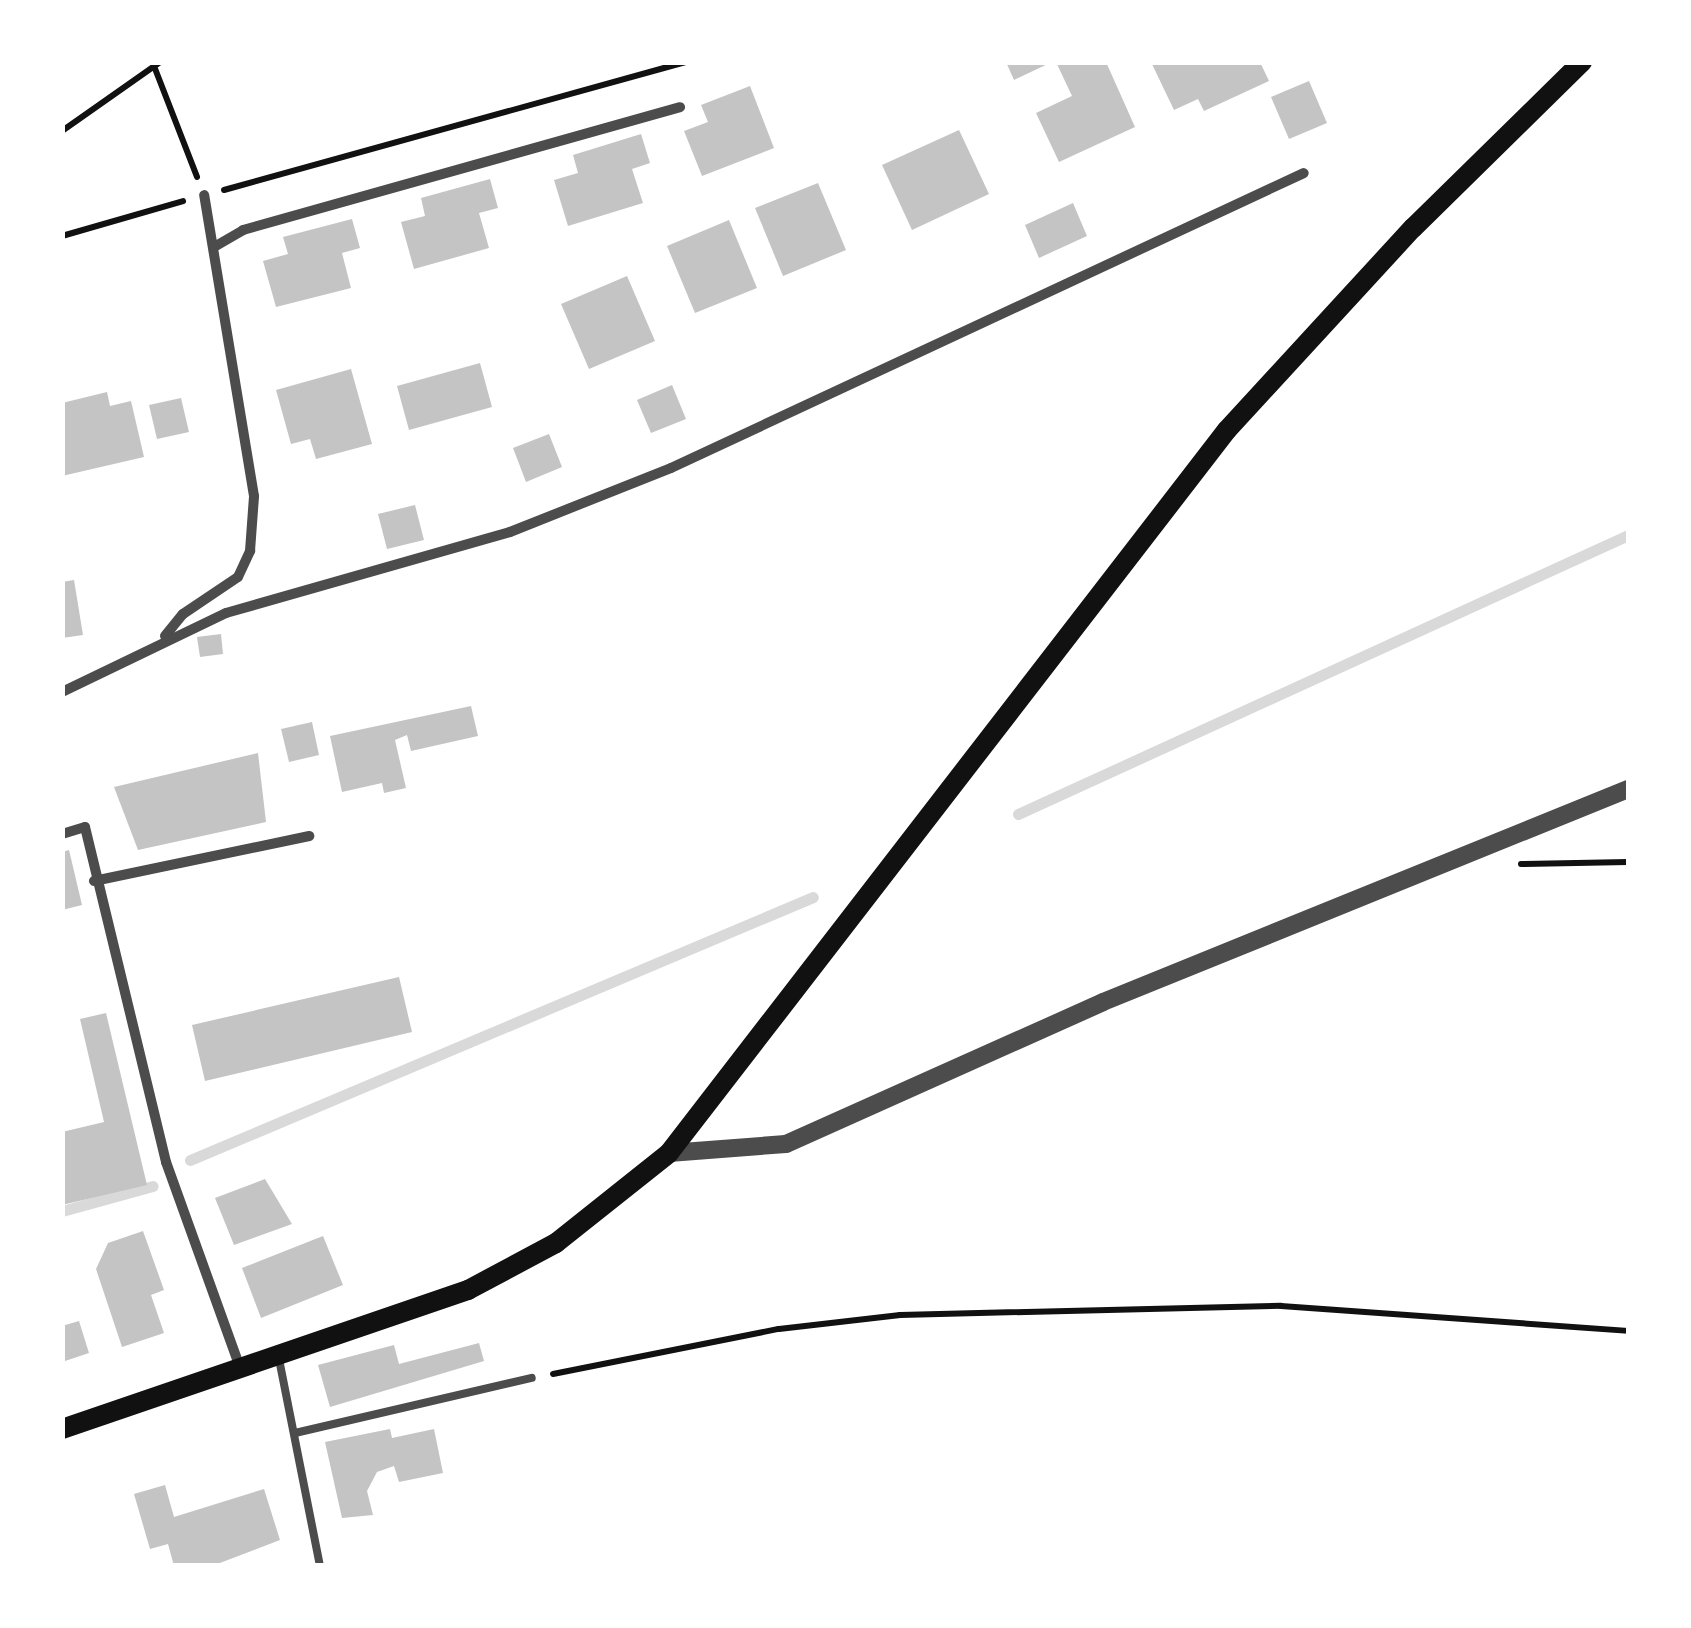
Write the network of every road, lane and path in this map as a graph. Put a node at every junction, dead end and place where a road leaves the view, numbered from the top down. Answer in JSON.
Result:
{"nodes":[{"id":1,"x":686,"y":62,"type":"edge"},
{"id":2,"x":1582,"y":62,"type":"edge"},
{"id":3,"x":157,"y":64,"type":"edge"},
{"id":4,"x":680,"y":107,"type":"dead end"},
{"id":5,"x":62,"y":131,"type":"edge"},
{"id":6,"x":1304,"y":172,"type":"dead end"},
{"id":7,"x":204,"y":195,"type":"junction"},
{"id":8,"x":62,"y":236,"type":"edge"},
{"id":9,"x":214,"y":247,"type":"junction"},
{"id":10,"x":161,"y":641,"type":"junction"},
{"id":11,"x":62,"y":692,"type":"edge"},
{"id":12,"x":1628,"y":789,"type":"edge"},
{"id":13,"x":62,"y":834,"type":"edge"},
{"id":14,"x":308,"y":836,"type":"dead end"},
{"id":15,"x":1628,"y":862,"type":"edge"},
{"id":16,"x":1500,"y":864,"type":"dead end"},
{"id":17,"x":94,"y":881,"type":"junction"},
{"id":18,"x":669,"y":1153,"type":"junction"},
{"id":19,"x":1628,"y":1331,"type":"edge"},
{"id":20,"x":278,"y":1356,"type":"junction"},
{"id":21,"x":240,"y":1369,"type":"junction"},
{"id":22,"x":532,"y":1378,"type":"joint"},
{"id":23,"x":62,"y":1429,"type":"edge"},
{"id":24,"x":295,"y":1433,"type":"junction"},
{"id":25,"x":320,"y":1566,"type":"edge"}],
"edges":[{"from":1,"to":7,"type":"path"},
{"from":2,"to":18,"type":"main road"},
{"from":3,"to":5,"type":"path"},
{"from":3,"to":7,"type":"path"},
{"from":4,"to":9,"type":"street"},
{"from":6,"to":10,"type":"street"},
{"from":7,"to":8,"type":"path"},
{"from":7,"to":9,"type":"street"},
{"from":9,"to":10,"type":"street"},
{"from":10,"to":11,"type":"street"},
{"from":12,"to":18,"type":"street"},
{"from":13,"to":17,"type":"street"},
{"from":14,"to":17,"type":"street"},
{"from":15,"to":16,"type":"path"},
{"from":17,"to":21,"type":"street"},
{"from":18,"to":20,"type":"main road"},
{"from":19,"to":22,"type":"path"},
{"from":20,"to":21,"type":"main road"},
{"from":20,"to":24,"type":"lane"},
{"from":21,"to":23,"type":"main road"},
{"from":22,"to":24,"type":"lane"},
{"from":24,"to":25,"type":"lane"}]}
